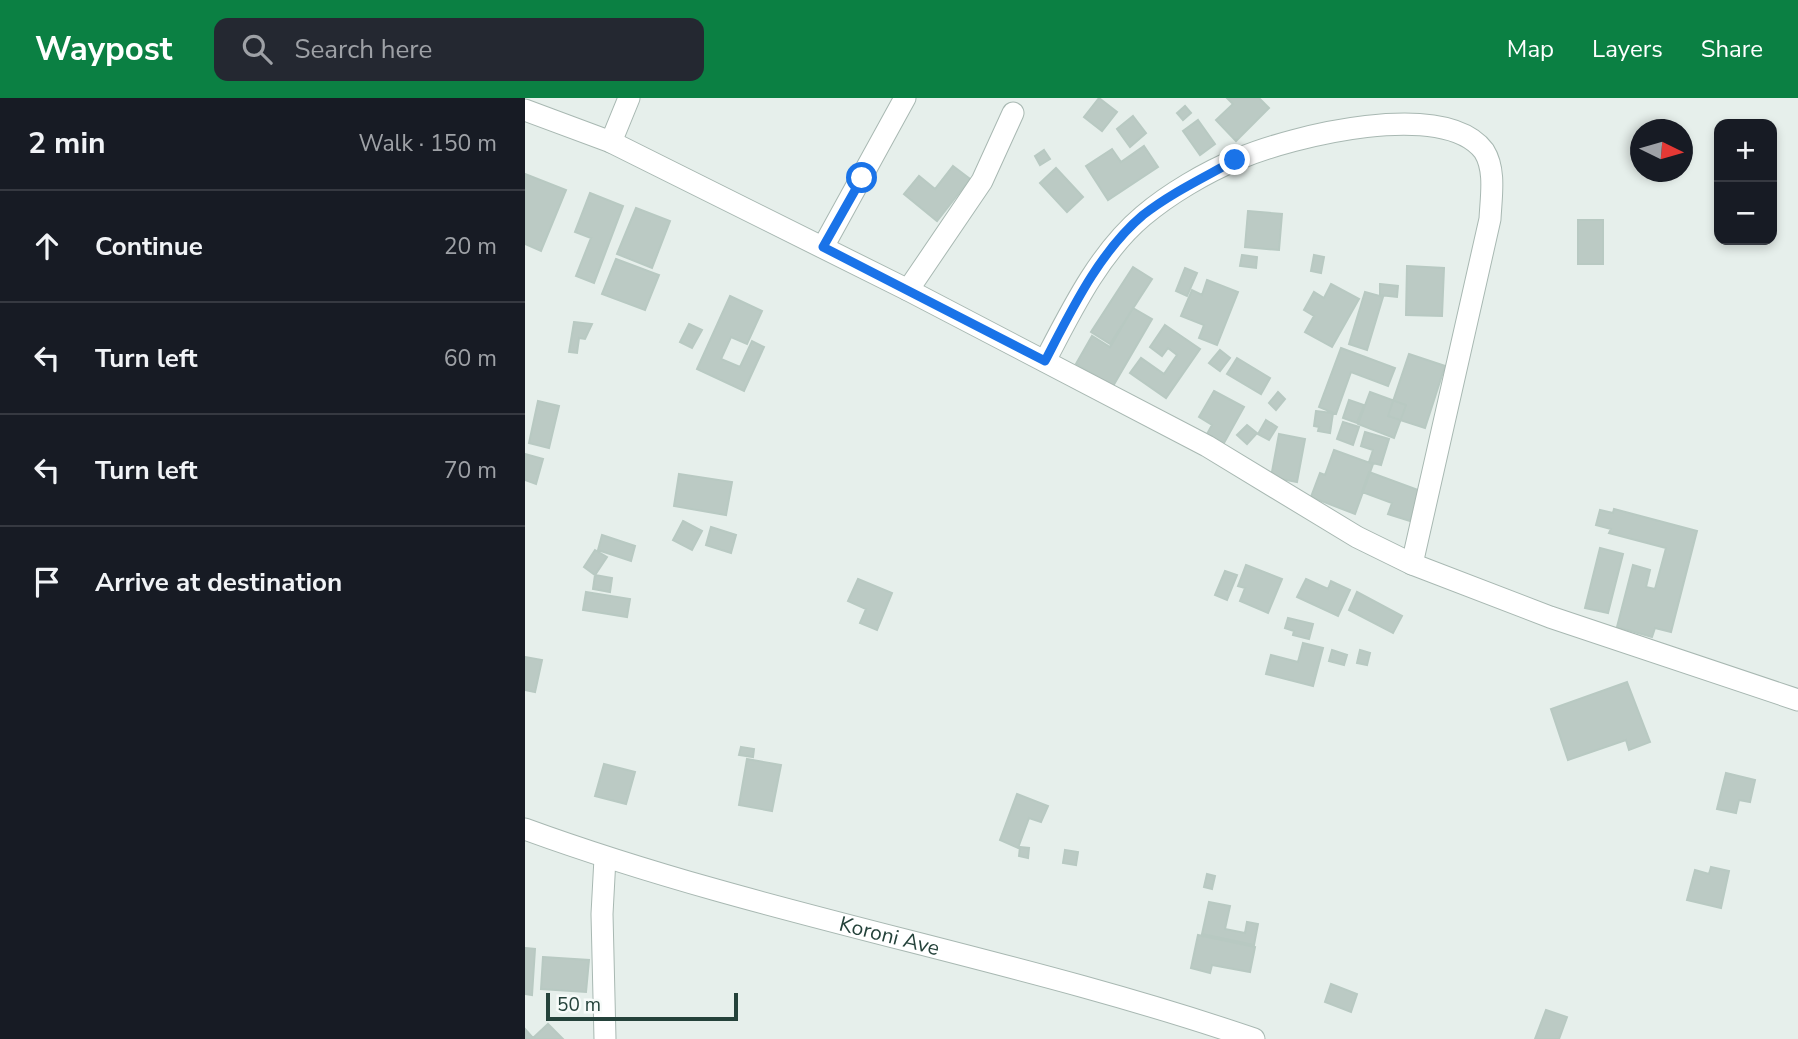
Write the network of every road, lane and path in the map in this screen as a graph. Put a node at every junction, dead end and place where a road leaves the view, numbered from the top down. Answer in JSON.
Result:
{"nodes":[{"id":1,"x":629,"y":98,"type":"edge"},
{"id":2,"x":905,"y":98,"type":"edge"},
{"id":3,"x":525,"y":110,"type":"edge"},
{"id":4,"x":1013,"y":113,"type":"dead end"},
{"id":5,"x":611,"y":142,"type":"junction"},
{"id":6,"x":823,"y":247,"type":"junction"},
{"id":7,"x":908,"y":290,"type":"junction"},
{"id":8,"x":1045,"y":361,"type":"junction"},
{"id":9,"x":1412,"y":564,"type":"junction"},
{"id":10,"x":1798,"y":700,"type":"edge"},
{"id":11,"x":525,"y":829,"type":"edge"},
{"id":12,"x":605,"y":858,"type":"junction"},
{"id":13,"x":605,"y":1039,"type":"edge"},
{"id":14,"x":1254,"y":1039,"type":"edge"}],
"edges":[{"from":1,"to":5,"type":"street"},
{"from":2,"to":6,"type":"street"},
{"from":3,"to":5,"type":"street"},
{"from":4,"to":7,"type":"street"},
{"from":5,"to":6,"type":"street"},
{"from":6,"to":7,"type":"street"},
{"from":7,"to":8,"type":"street"},
{"from":8,"to":9,"type":"street"},
{"from":8,"to":9,"type":"street"},
{"from":9,"to":10,"type":"street"},
{"from":11,"to":12,"type":"street","name":"Koroni Ave"},
{"from":12,"to":13,"type":"street"},
{"from":12,"to":14,"type":"street","name":"Koroni Ave"}]}
